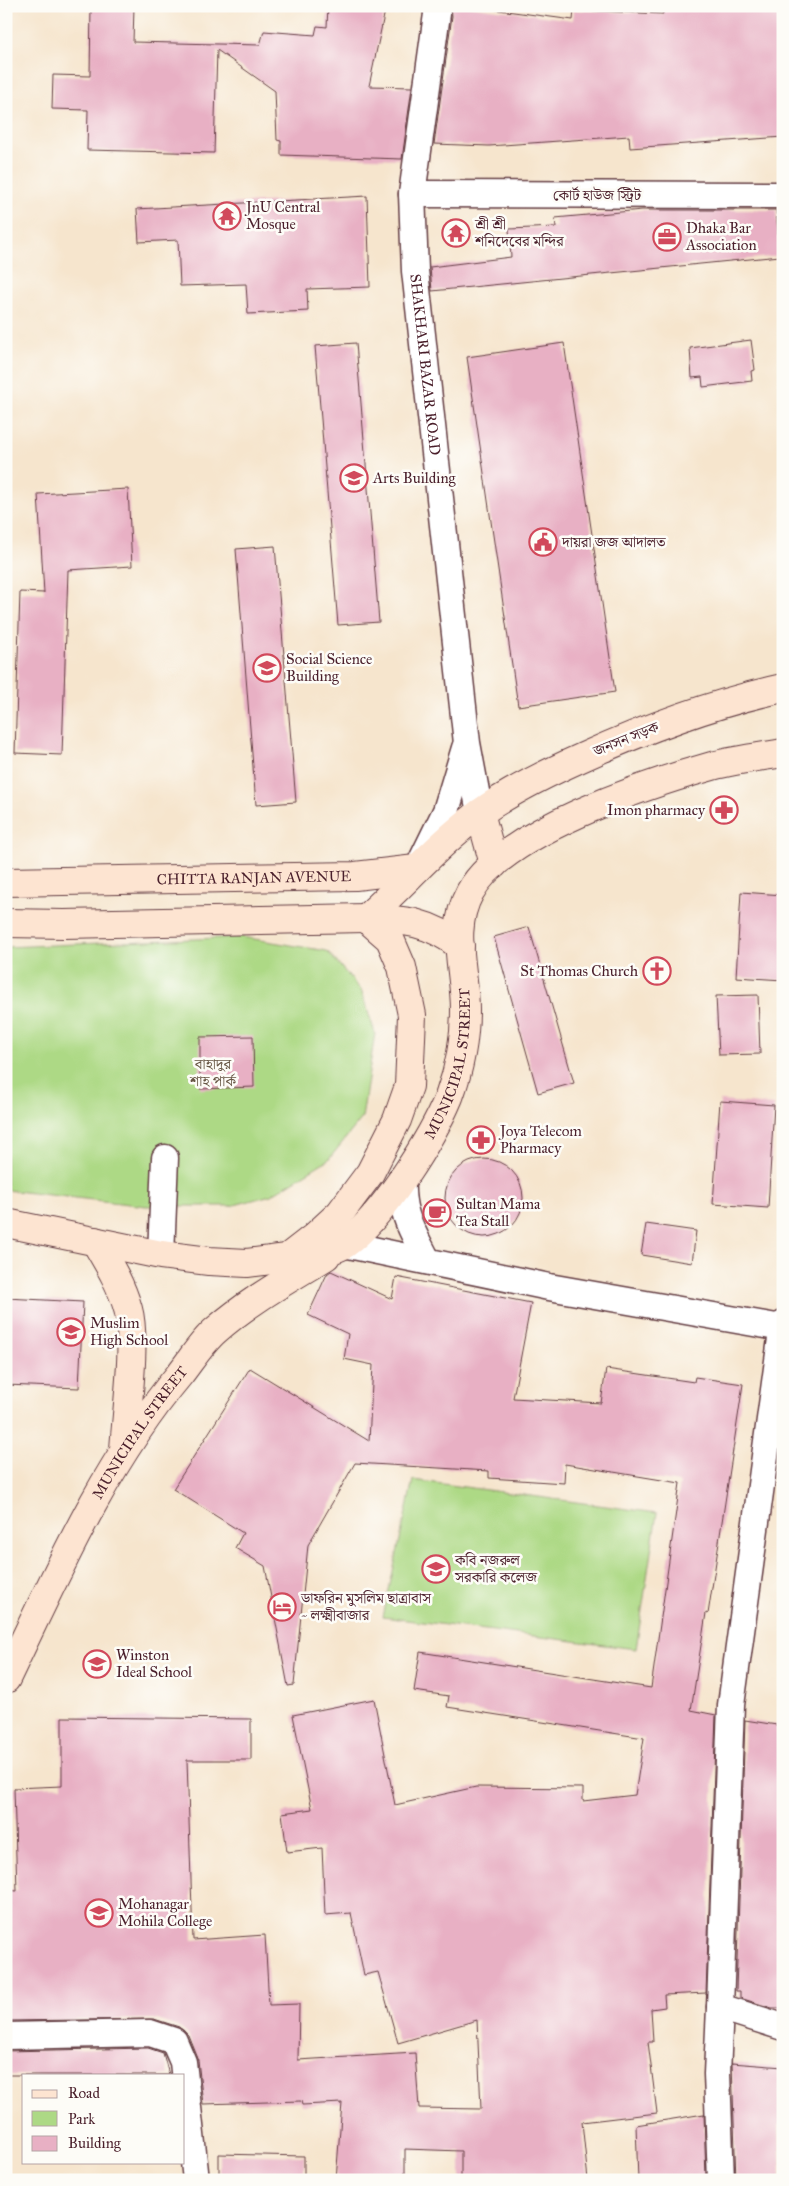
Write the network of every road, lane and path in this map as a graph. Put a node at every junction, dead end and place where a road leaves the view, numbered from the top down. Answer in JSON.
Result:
{"nodes":[{"id":1,"x":436,"y":6,"type":"edge"},
{"id":2,"x":412,"y":194,"type":"junction"},
{"id":3,"x":783,"y":195,"type":"edge"},
{"id":4,"x":783,"y":688,"type":"edge"},
{"id":5,"x":467,"y":743,"type":"junction"},
{"id":6,"x":783,"y":752,"type":"edge"},
{"id":7,"x":480,"y":813,"type":"junction"},
{"id":8,"x":494,"y":864,"type":"junction"},
{"id":9,"x":416,"y":869,"type":"junction"},
{"id":10,"x":6,"y":882,"type":"edge"},
{"id":11,"x":366,"y":918,"type":"junction"},
{"id":12,"x":6,"y":923,"type":"edge"},
{"id":13,"x":460,"y":946,"type":"junction"},
{"id":14,"x":165,"y":1158,"type":"dead end"},
{"id":15,"x":402,"y":1178,"type":"junction"},
{"id":16,"x":6,"y":1223,"type":"edge"},
{"id":17,"x":95,"y":1241,"type":"junction"},
{"id":18,"x":344,"y":1244,"type":"junction"},
{"id":19,"x":161,"y":1255,"type":"junction"},
{"id":20,"x":287,"y":1258,"type":"junction"},
{"id":21,"x":427,"y":1260,"type":"junction"},
{"id":22,"x":783,"y":1324,"type":"edge"},
{"id":23,"x":782,"y":1328,"type":"edge"},
{"id":24,"x":124,"y":1450,"type":"junction"},
{"id":25,"x":774,"y":1470,"type":"edge"},
{"id":26,"x":6,"y":1679,"type":"edge"},
{"id":27,"x":720,"y":2007,"type":"junction"},
{"id":28,"x":783,"y":2027,"type":"edge"},
{"id":29,"x":6,"y":2036,"type":"edge"},
{"id":30,"x":183,"y":2074,"type":"edge"},
{"id":31,"x":185,"y":2087,"type":"edge"},
{"id":32,"x":196,"y":2180,"type":"edge"},
{"id":33,"x":721,"y":2180,"type":"edge"}],
"edges":[{"from":1,"to":2,"type":"street","name":"SHAKHARI BAZAR ROAD"},
{"from":2,"to":3,"type":"street","name":"কোর্ট হাউজ স্ট্রিট"},
{"from":2,"to":5,"type":"street","name":"SHAKHARI BAZAR ROAD"},
{"from":4,"to":7,"type":"main road","name":"জনসন সড়ক"},
{"from":5,"to":7,"type":"street","name":"SHAKHARI BAZAR ROAD"},
{"from":5,"to":9,"type":"street"},
{"from":6,"to":8,"type":"main road"},
{"from":7,"to":8,"type":"main road"},
{"from":7,"to":9,"type":"main road"},
{"from":8,"to":13,"type":"main road","name":"MUNICIPAL STREET"},
{"from":9,"to":10,"type":"main road","name":"CHITTA RANJAN AVENUE"},
{"from":9,"to":11,"type":"main road"},
{"from":11,"to":12,"type":"main road"},
{"from":11,"to":13,"type":"main road"},
{"from":11,"to":20,"type":"main road"},
{"from":13,"to":15,"type":"main road","name":"MUNICIPAL STREET"},
{"from":14,"to":19,"type":"street"},
{"from":15,"to":18,"type":"main road","name":"MUNICIPAL STREET"},
{"from":15,"to":21,"type":"street"},
{"from":16,"to":17,"type":"main road"},
{"from":17,"to":19,"type":"main road"},
{"from":17,"to":24,"type":"main road"},
{"from":18,"to":20,"type":"main road"},
{"from":18,"to":21,"type":"street"},
{"from":18,"to":24,"type":"main road","name":"MUNICIPAL STREET"},
{"from":19,"to":20,"type":"main road"},
{"from":21,"to":23,"type":"street"},
{"from":22,"to":23,"type":"street"},
{"from":23,"to":25,"type":"street"},
{"from":24,"to":26,"type":"main road","name":"MUNICIPAL STREET"},
{"from":25,"to":27,"type":"street"},
{"from":27,"to":28,"type":"street"},
{"from":27,"to":33,"type":"street"},
{"from":29,"to":30,"type":"street"},
{"from":31,"to":32,"type":"street"}]}
